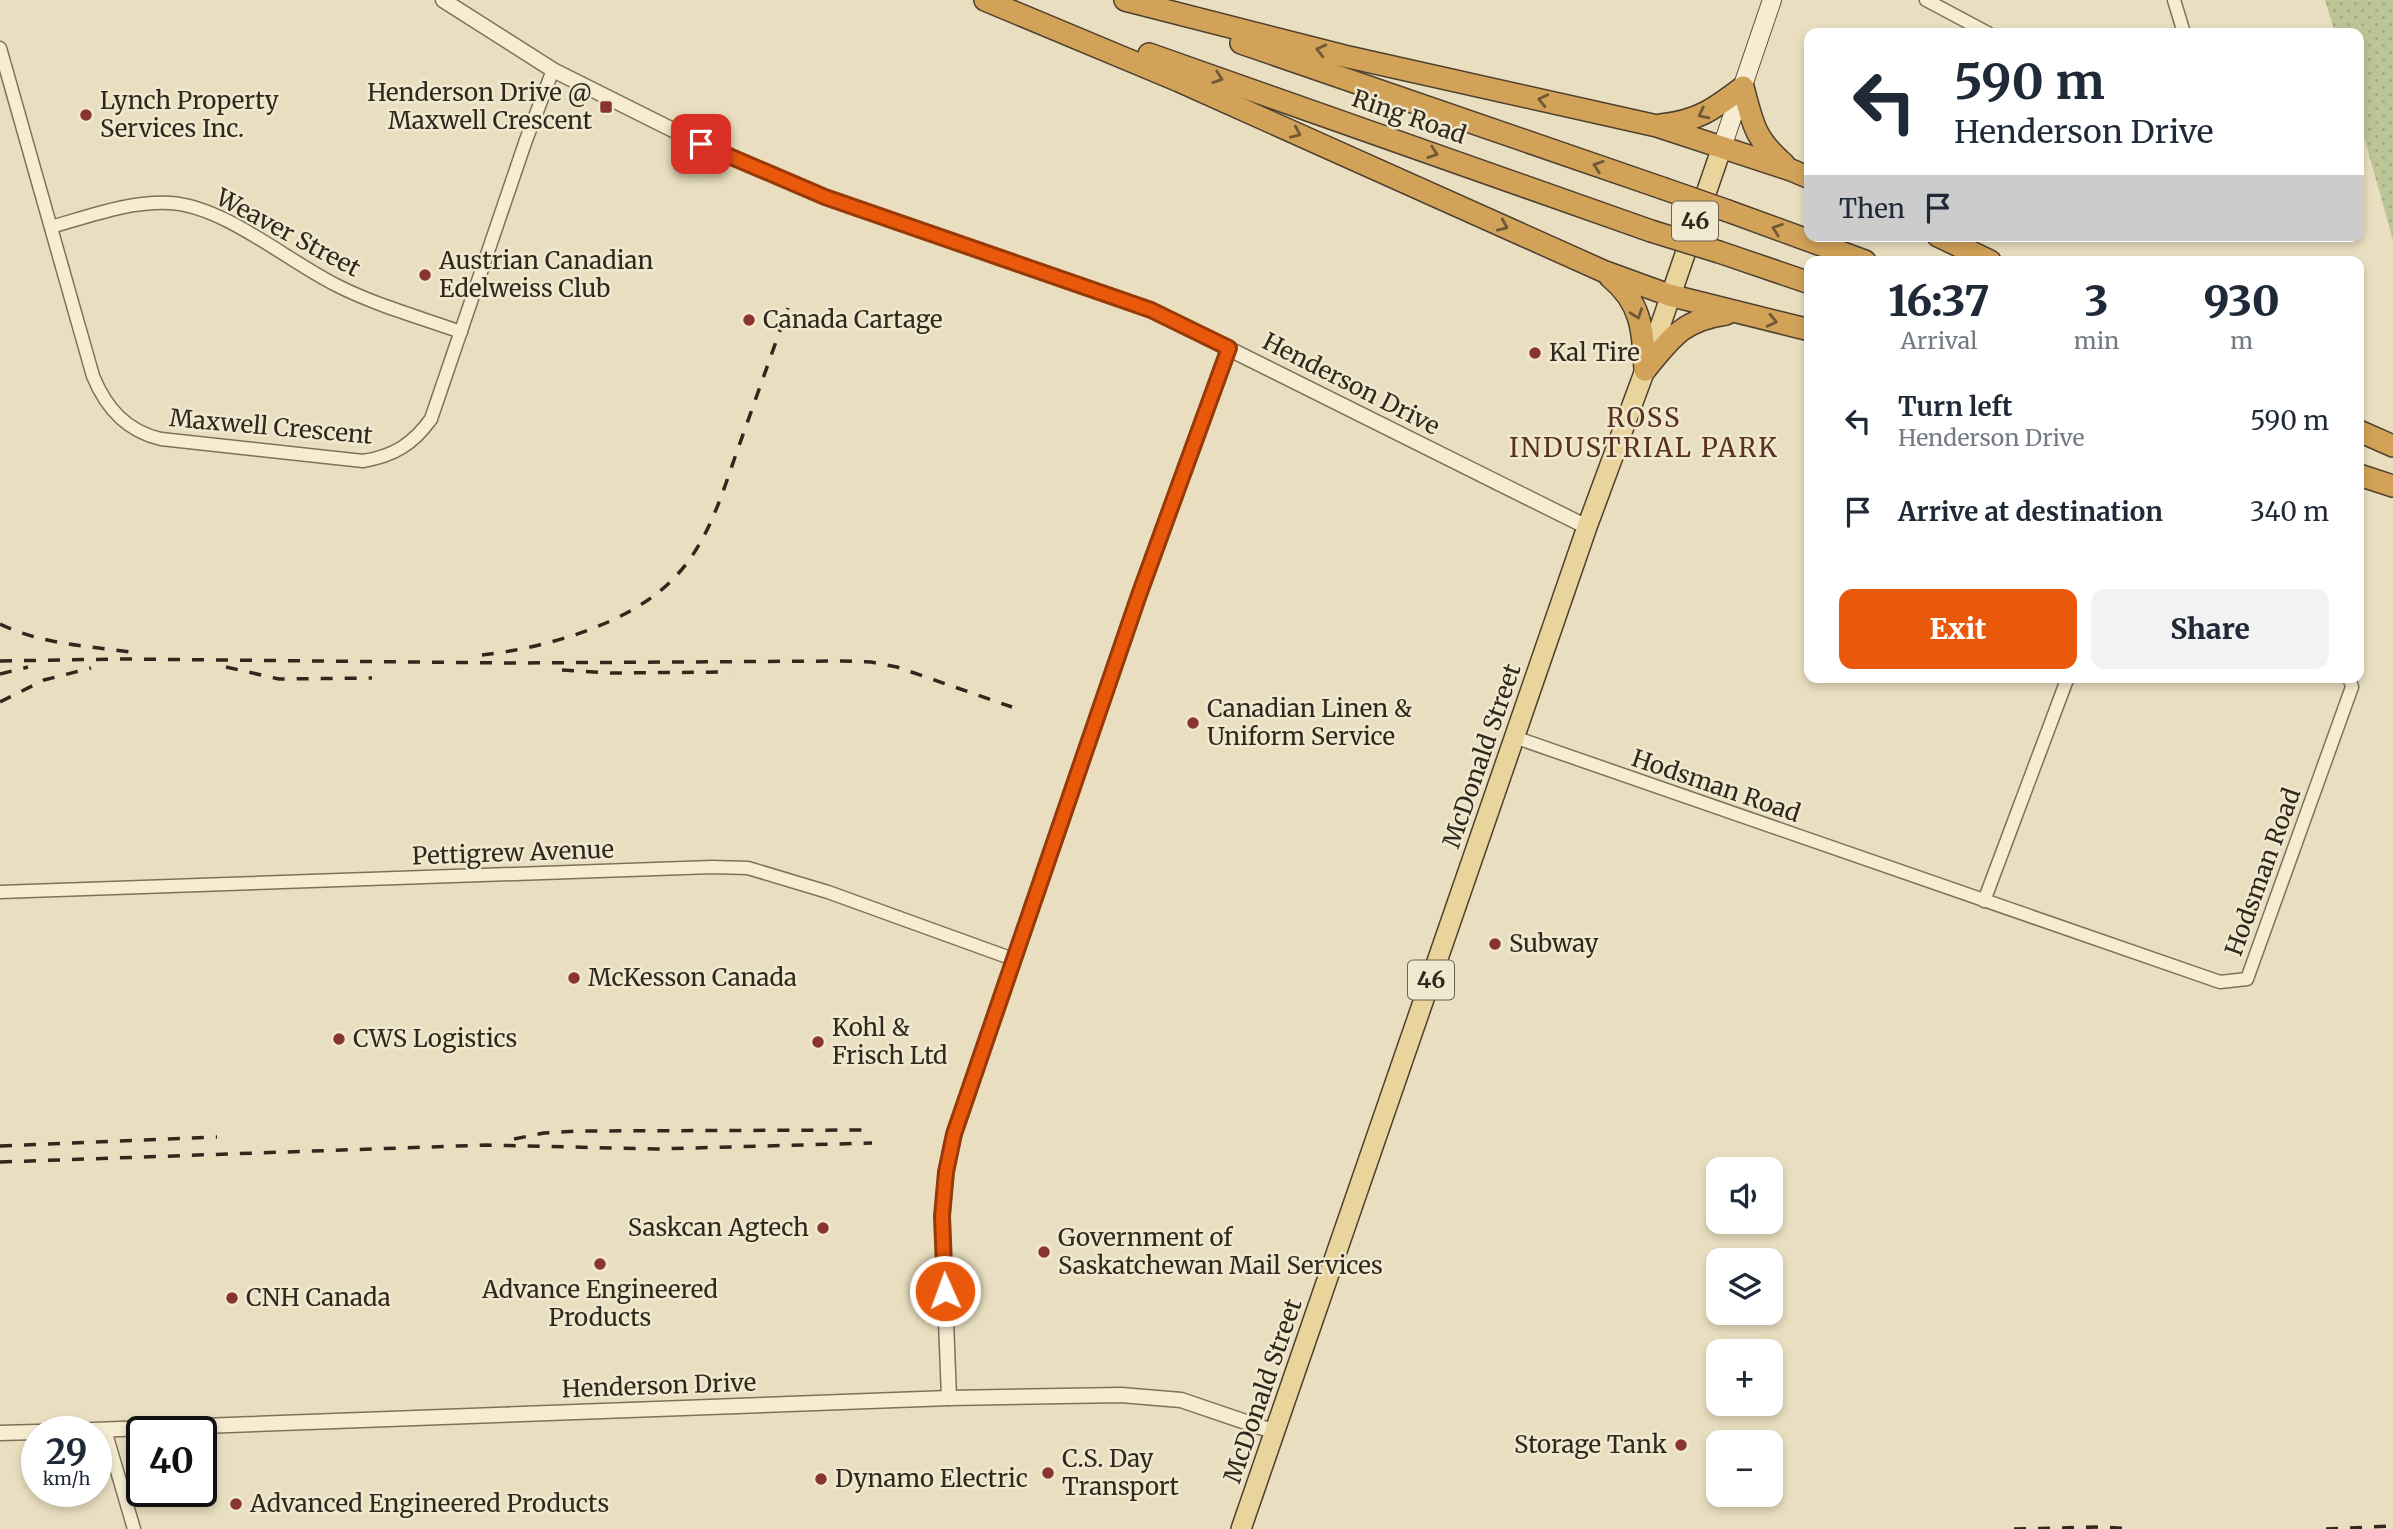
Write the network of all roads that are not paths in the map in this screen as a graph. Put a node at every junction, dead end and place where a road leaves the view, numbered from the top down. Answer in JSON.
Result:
{"nodes":[{"id":1,"x":443,"y":0,"type":"edge"},
{"id":2,"x":985,"y":0,"type":"edge"},
{"id":3,"x":992,"y":0,"type":"edge"},
{"id":4,"x":1118,"y":0,"type":"edge"},
{"id":5,"x":1125,"y":0,"type":"edge"},
{"id":6,"x":1772,"y":0,"type":"edge"},
{"id":7,"x":1926,"y":0,"type":"edge"},
{"id":8,"x":2174,"y":0,"type":"edge"},
{"id":9,"x":1979,"y":28,"type":"edge"},
{"id":10,"x":2182,"y":28,"type":"edge"},
{"id":11,"x":0,"y":48,"type":"edge"},
{"id":12,"x":553,"y":70,"type":"junction"},
{"id":13,"x":1743,"y":88,"type":"junction"},
{"id":14,"x":1657,"y":126,"type":"junction"},
{"id":15,"x":1722,"y":147,"type":"junction"},
{"id":16,"x":1800,"y":174,"type":"edge"},
{"id":17,"x":51,"y":227,"type":"junction"},
{"id":18,"x":1804,"y":239,"type":"edge"},
{"id":19,"x":1812,"y":242,"type":"edge"},
{"id":20,"x":1950,"y":242,"type":"edge"},
{"id":21,"x":1850,"y":256,"type":"edge"},
{"id":22,"x":1980,"y":256,"type":"edge"},
{"id":23,"x":1603,"y":271,"type":"junction"},
{"id":24,"x":1804,"y":281,"type":"edge"},
{"id":25,"x":1669,"y":295,"type":"junction"},
{"id":26,"x":1734,"y":313,"type":"junction"},
{"id":27,"x":1804,"y":329,"type":"edge"},
{"id":28,"x":461,"y":332,"type":"junction"},
{"id":29,"x":1229,"y":348,"type":"junction"},
{"id":30,"x":1645,"y":369,"type":"junction"},
{"id":31,"x":2364,"y":435,"type":"edge"},
{"id":32,"x":2393,"y":447,"type":"edge"},
{"id":33,"x":2364,"y":477,"type":"edge"},
{"id":34,"x":2393,"y":486,"type":"edge"},
{"id":35,"x":1587,"y":527,"type":"junction"},
{"id":36,"x":2066,"y":683,"type":"edge"},
{"id":37,"x":2350,"y":683,"type":"edge"},
{"id":38,"x":1514,"y":737,"type":"junction"},
{"id":39,"x":0,"y":892,"type":"edge"},
{"id":40,"x":1984,"y":901,"type":"junction"},
{"id":41,"x":1013,"y":959,"type":"junction"},
{"id":42,"x":949,"y":1398,"type":"junction"},
{"id":43,"x":112,"y":1430,"type":"edge"},
{"id":44,"x":21,"y":1432,"type":"edge"},
{"id":45,"x":1275,"y":1432,"type":"junction"},
{"id":46,"x":0,"y":1433,"type":"edge"},
{"id":47,"x":112,"y":1454,"type":"edge"},
{"id":48,"x":134,"y":1529,"type":"edge"},
{"id":49,"x":1241,"y":1529,"type":"edge"}],
"edges":[{"from":1,"to":12,"type":"street","name":"Henderson Drive"},
{"from":2,"to":23,"type":"highway","one_way":true},
{"from":3,"to":24,"type":"highway","name":"Ring Road","one_way":true,"bridge":true},
{"from":18,"to":4,"type":"highway","name":"Ring Road","one_way":true,"bridge":true},
{"from":14,"to":5,"type":"highway","one_way":true},
{"from":6,"to":13,"type":"main road","name":"McDonald Street"},
{"from":7,"to":9,"type":"street"},
{"from":8,"to":10,"type":"street"},
{"from":11,"to":17,"type":"street","name":"Maxwell Crescent"},
{"from":12,"to":28,"type":"street","name":"Maxwell Crescent"},
{"from":12,"to":29,"type":"street","name":"Henderson Drive"},
{"from":13,"to":14,"type":"highway","one_way":true},
{"from":13,"to":15,"type":"main road","name":"McDonald Street"},
{"from":13,"to":16,"type":"highway"},
{"from":14,"to":15,"type":"highway"},
{"from":15,"to":16,"type":"highway"},
{"from":15,"to":25,"type":"main road","name":"McDonald Street","number":"46"},
{"from":17,"to":28,"type":"street","name":"Weaver Street"},
{"from":17,"to":28,"type":"street","name":"Maxwell Crescent"},
{"from":21,"to":19,"type":"highway","name":"Ring Road","one_way":true,"bridge":true},
{"from":20,"to":22,"type":"highway"},
{"from":23,"to":25,"type":"highway"},
{"from":23,"to":30,"type":"highway","one_way":true},
{"from":25,"to":26,"type":"highway"},
{"from":25,"to":30,"type":"main road","name":"McDonald Street","number":"46"},
{"from":26,"to":27,"type":"highway","one_way":true},
{"from":26,"to":30,"type":"highway"},
{"from":29,"to":35,"type":"street","name":"Henderson Drive"},
{"from":29,"to":41,"type":"street"},
{"from":30,"to":35,"type":"main road","name":"McDonald Street","number":"46"},
{"from":31,"to":32,"type":"highway"},
{"from":33,"to":34,"type":"highway"},
{"from":35,"to":38,"type":"main road","name":"McDonald Street","number":"46"},
{"from":36,"to":40,"type":"street"},
{"from":37,"to":40,"type":"street","name":"Hodsman Road"},
{"from":38,"to":40,"type":"street","name":"Hodsman Road"},
{"from":38,"to":45,"type":"main road","name":"McDonald Street","number":"46"},
{"from":39,"to":41,"type":"street","name":"Pettigrew Avenue"},
{"from":41,"to":42,"type":"street"},
{"from":42,"to":43,"type":"street","name":"Henderson Drive"},
{"from":42,"to":45,"type":"street","name":"Henderson Drive"},
{"from":44,"to":46,"type":"street","name":"Henderson Drive"},
{"from":45,"to":49,"type":"main road","name":"McDonald Street","number":"46"},
{"from":47,"to":48,"type":"street"}]}
